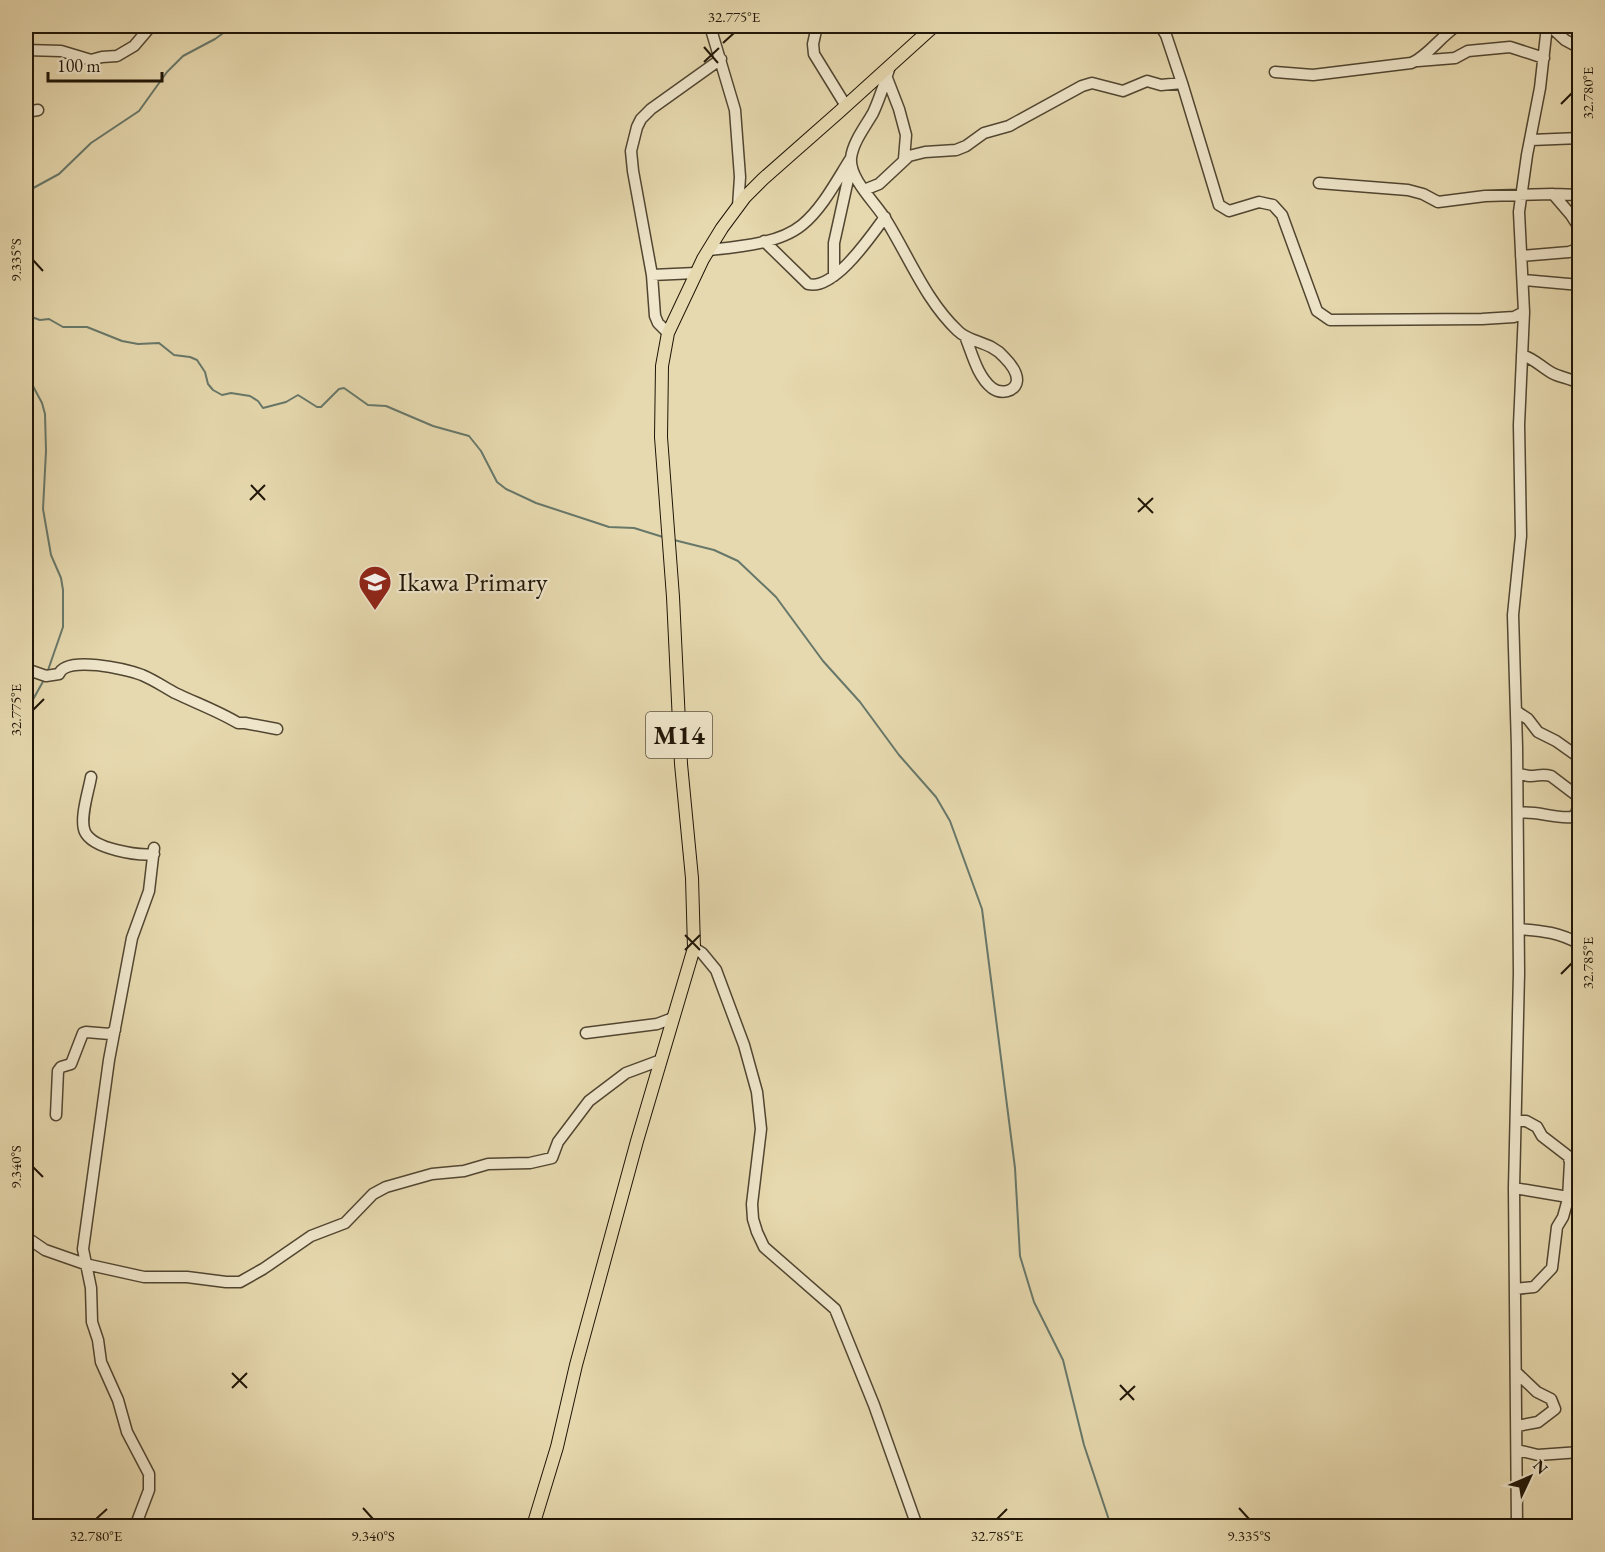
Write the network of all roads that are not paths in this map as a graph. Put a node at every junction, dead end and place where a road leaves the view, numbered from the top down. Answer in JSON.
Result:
{"nodes":[{"id":1,"x":151,"y":26,"type":"edge"},
{"id":2,"x":710,"y":26,"type":"edge"},
{"id":3,"x":818,"y":26,"type":"edge"},
{"id":4,"x":934,"y":26,"type":"edge"},
{"id":5,"x":1160,"y":26,"type":"edge"},
{"id":6,"x":1457,"y":26,"type":"edge"},
{"id":7,"x":1548,"y":26,"type":"edge"},
{"id":8,"x":1580,"y":48,"type":"edge"},
{"id":9,"x":26,"y":50,"type":"edge"},
{"id":10,"x":1544,"y":58,"type":"junction"},
{"id":11,"x":721,"y":59,"type":"junction"},
{"id":12,"x":1418,"y":61,"type":"junction"},
{"id":13,"x":888,"y":72,"type":"junction"},
{"id":14,"x":1275,"y":72,"type":"dead end"},
{"id":15,"x":1182,"y":83,"type":"junction"},
{"id":16,"x":846,"y":106,"type":"junction"},
{"id":17,"x":38,"y":111,"type":"dead end"},
{"id":18,"x":26,"y":112,"type":"edge"},
{"id":19,"x":1580,"y":138,"type":"edge"},
{"id":20,"x":1531,"y":140,"type":"junction"},
{"id":21,"x":904,"y":159,"type":"junction"},
{"id":22,"x":851,"y":162,"type":"junction"},
{"id":23,"x":1319,"y":183,"type":"dead end"},
{"id":24,"x":864,"y":190,"type":"junction"},
{"id":25,"x":1553,"y":194,"type":"junction"},
{"id":26,"x":1580,"y":195,"type":"edge"},
{"id":27,"x":1520,"y":196,"type":"junction"},
{"id":28,"x":737,"y":209,"type":"junction"},
{"id":29,"x":885,"y":217,"type":"junction"},
{"id":30,"x":1580,"y":229,"type":"edge"},
{"id":31,"x":764,"y":241,"type":"junction"},
{"id":32,"x":1580,"y":248,"type":"edge"},
{"id":33,"x":709,"y":250,"type":"junction"},
{"id":34,"x":1521,"y":256,"type":"junction"},
{"id":35,"x":696,"y":273,"type":"junction"},
{"id":36,"x":651,"y":275,"type":"junction"},
{"id":37,"x":834,"y":276,"type":"junction"},
{"id":38,"x":1523,"y":280,"type":"junction"},
{"id":39,"x":1580,"y":285,"type":"edge"},
{"id":40,"x":1524,"y":312,"type":"junction"},
{"id":41,"x":668,"y":333,"type":"junction"},
{"id":42,"x":965,"y":336,"type":"junction"},
{"id":43,"x":1522,"y":355,"type":"junction"},
{"id":44,"x":1580,"y":384,"type":"edge"},
{"id":45,"x":27,"y":671,"type":"edge"},
{"id":46,"x":1516,"y":711,"type":"junction"},
{"id":47,"x":277,"y":729,"type":"dead end"},
{"id":48,"x":1580,"y":758,"type":"edge"},
{"id":49,"x":1518,"y":773,"type":"junction"},
{"id":50,"x":91,"y":777,"type":"dead end"},
{"id":51,"x":1580,"y":799,"type":"edge"},
{"id":52,"x":1518,"y":813,"type":"junction"},
{"id":53,"x":1519,"y":929,"type":"junction"},
{"id":54,"x":1580,"y":944,"type":"edge"},
{"id":55,"x":693,"y":948,"type":"junction"},
{"id":56,"x":673,"y":1018,"type":"junction"},
{"id":57,"x":115,"y":1030,"type":"junction"},
{"id":58,"x":586,"y":1033,"type":"dead end"},
{"id":59,"x":661,"y":1060,"type":"junction"},
{"id":60,"x":56,"y":1115,"type":"dead end"},
{"id":61,"x":1517,"y":1121,"type":"junction"},
{"id":62,"x":1514,"y":1188,"type":"junction"},
{"id":63,"x":1568,"y":1197,"type":"junction"},
{"id":64,"x":26,"y":1237,"type":"edge"},
{"id":65,"x":85,"y":1264,"type":"junction"},
{"id":66,"x":1515,"y":1289,"type":"junction"},
{"id":67,"x":1517,"y":1373,"type":"junction"},
{"id":68,"x":1517,"y":1426,"type":"junction"},
{"id":69,"x":1517,"y":1450,"type":"junction"},
{"id":70,"x":1580,"y":1452,"type":"edge"},
{"id":71,"x":140,"y":1527,"type":"edge"},
{"id":72,"x":533,"y":1527,"type":"edge"},
{"id":73,"x":917,"y":1527,"type":"edge"},
{"id":74,"x":1517,"y":1527,"type":"edge"}],
"edges":[{"from":1,"to":9,"type":"street"},
{"from":2,"to":11,"type":"street"},
{"from":3,"to":16,"type":"street"},
{"from":4,"to":13,"type":"main road","number":"M14"},
{"from":5,"to":15,"type":"street"},
{"from":6,"to":12,"type":"street"},
{"from":7,"to":8,"type":"street"},
{"from":7,"to":10,"type":"street"},
{"from":10,"to":12,"type":"street"},
{"from":10,"to":20,"type":"street"},
{"from":11,"to":28,"type":"street"},
{"from":11,"to":36,"type":"street"},
{"from":12,"to":14,"type":"street"},
{"from":13,"to":16,"type":"main road","number":"M14"},
{"from":13,"to":21,"type":"street"},
{"from":13,"to":22,"type":"street"},
{"from":15,"to":21,"type":"street"},
{"from":15,"to":40,"type":"street"},
{"from":16,"to":28,"type":"main road","number":"M14"},
{"from":17,"to":18,"type":"street"},
{"from":19,"to":20,"type":"street"},
{"from":20,"to":27,"type":"street"},
{"from":21,"to":24,"type":"street"},
{"from":22,"to":24,"type":"street"},
{"from":22,"to":31,"type":"street"},
{"from":22,"to":37,"type":"street"},
{"from":23,"to":27,"type":"street"},
{"from":24,"to":29,"type":"street"},
{"from":25,"to":26,"type":"street"},
{"from":25,"to":27,"type":"street"},
{"from":25,"to":30,"type":"street"},
{"from":27,"to":34,"type":"street"},
{"from":28,"to":33,"type":"main road","number":"M14"},
{"from":29,"to":37,"type":"street"},
{"from":29,"to":42,"type":"street"},
{"from":31,"to":33,"type":"street"},
{"from":31,"to":37,"type":"street"},
{"from":32,"to":34,"type":"street"},
{"from":33,"to":35,"type":"main road","number":"M14"},
{"from":34,"to":38,"type":"street"},
{"from":35,"to":36,"type":"street"},
{"from":35,"to":41,"type":"main road","number":"M14"},
{"from":36,"to":41,"type":"street"},
{"from":38,"to":39,"type":"street"},
{"from":38,"to":40,"type":"street"},
{"from":40,"to":43,"type":"street"},
{"from":41,"to":55,"type":"main road","number":"M14"},
{"from":42,"to":42,"type":"street"},
{"from":43,"to":44,"type":"street"},
{"from":43,"to":46,"type":"street"},
{"from":45,"to":47,"type":"street"},
{"from":46,"to":48,"type":"street"},
{"from":46,"to":49,"type":"street"},
{"from":49,"to":51,"type":"street"},
{"from":49,"to":52,"type":"street"},
{"from":50,"to":57,"type":"street"},
{"from":51,"to":52,"type":"street"},
{"from":52,"to":53,"type":"street"},
{"from":53,"to":54,"type":"street"},
{"from":53,"to":61,"type":"street"},
{"from":55,"to":56,"type":"main road","number":"M14"},
{"from":55,"to":73,"type":"street"},
{"from":56,"to":58,"type":"street"},
{"from":56,"to":59,"type":"main road","number":"M14"},
{"from":57,"to":60,"type":"street"},
{"from":57,"to":65,"type":"street"},
{"from":59,"to":65,"type":"street"},
{"from":59,"to":72,"type":"main road","number":"M14"},
{"from":61,"to":62,"type":"street"},
{"from":61,"to":63,"type":"street"},
{"from":62,"to":63,"type":"street"},
{"from":62,"to":66,"type":"street"},
{"from":63,"to":66,"type":"street"},
{"from":64,"to":65,"type":"street"},
{"from":65,"to":71,"type":"street"},
{"from":66,"to":67,"type":"street"},
{"from":67,"to":68,"type":"street"},
{"from":67,"to":68,"type":"street"},
{"from":68,"to":69,"type":"street"},
{"from":69,"to":70,"type":"street"},
{"from":69,"to":74,"type":"street"}]}
